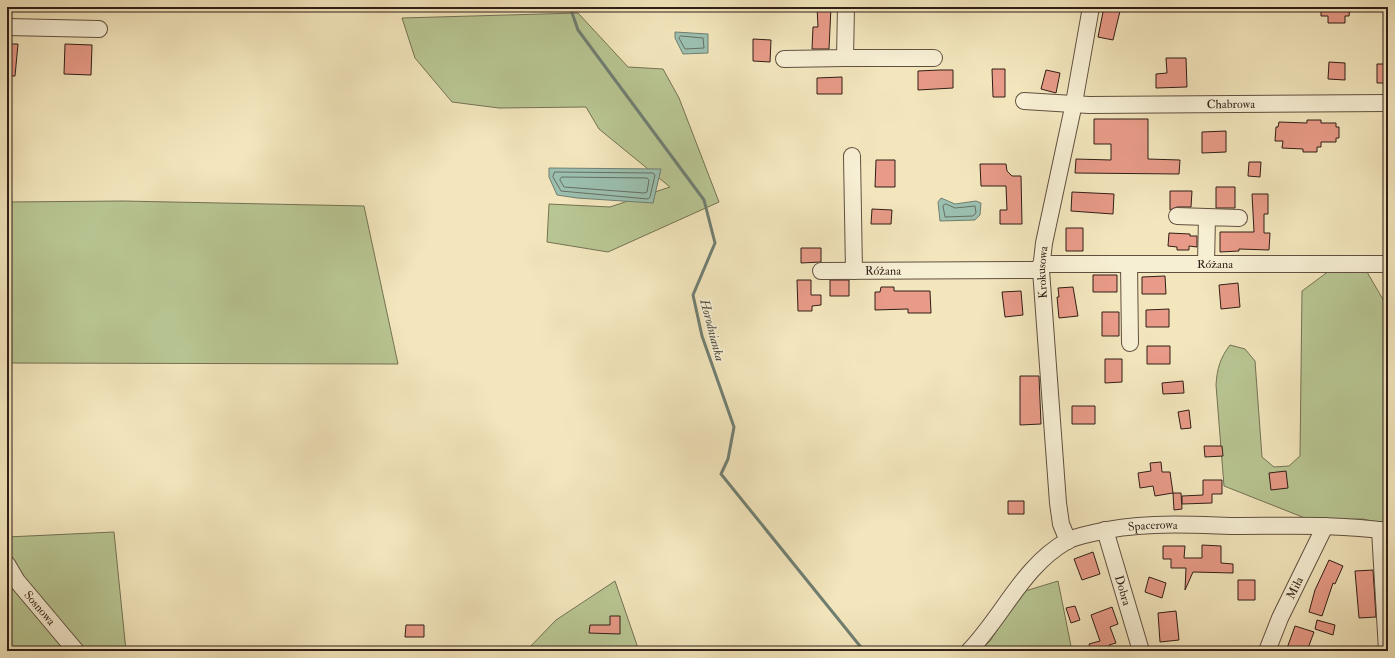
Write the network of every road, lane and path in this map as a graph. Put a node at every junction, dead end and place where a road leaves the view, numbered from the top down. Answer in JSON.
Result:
{"nodes":[{"id":1,"x":846,"y":7,"type":"edge"},
{"id":2,"x":1091,"y":7,"type":"edge"},
{"id":3,"x":7,"y":27,"type":"edge"},
{"id":4,"x":99,"y":29,"type":"dead end"},
{"id":5,"x":846,"y":58,"type":"junction"},
{"id":6,"x":934,"y":58,"type":"dead end"},
{"id":7,"x":784,"y":59,"type":"dead end"},
{"id":8,"x":1024,"y":101,"type":"dead end"},
{"id":9,"x":1074,"y":103,"type":"junction"},
{"id":10,"x":1388,"y":103,"type":"edge"},
{"id":11,"x":852,"y":156,"type":"dead end"},
{"id":12,"x":1177,"y":216,"type":"dead end"},
{"id":13,"x":1207,"y":217,"type":"junction"},
{"id":14,"x":1239,"y":218,"type":"dead end"},
{"id":15,"x":1129,"y":264,"type":"junction"},
{"id":16,"x":1206,"y":264,"type":"junction"},
{"id":17,"x":1388,"y":264,"type":"edge"},
{"id":18,"x":1041,"y":267,"type":"junction"},
{"id":19,"x":821,"y":271,"type":"dead end"},
{"id":20,"x":854,"y":271,"type":"junction"},
{"id":21,"x":1130,"y":343,"type":"dead end"},
{"id":22,"x":1325,"y":526,"type":"junction"},
{"id":23,"x":1105,"y":530,"type":"junction"},
{"id":24,"x":1384,"y":531,"type":"edge"},
{"id":25,"x":1068,"y":541,"type":"junction"},
{"id":26,"x":7,"y":564,"type":"edge"},
{"id":27,"x":76,"y":651,"type":"edge"},
{"id":28,"x":969,"y":651,"type":"edge"},
{"id":29,"x":1141,"y":651,"type":"edge"},
{"id":30,"x":1267,"y":651,"type":"edge"},
{"id":31,"x":1387,"y":651,"type":"edge"}],
"edges":[{"from":1,"to":5,"type":"street"},
{"from":2,"to":9,"type":"street","name":"Krokusowa"},
{"from":3,"to":4,"type":"street"},
{"from":5,"to":6,"type":"street"},
{"from":5,"to":7,"type":"street"},
{"from":8,"to":9,"type":"street","name":"Chabrowa"},
{"from":9,"to":10,"type":"street","name":"Chabrowa"},
{"from":9,"to":18,"type":"street","name":"Krokusowa"},
{"from":11,"to":20,"type":"street"},
{"from":12,"to":13,"type":"street"},
{"from":13,"to":14,"type":"street"},
{"from":13,"to":16,"type":"street"},
{"from":15,"to":16,"type":"street","name":"Różana"},
{"from":15,"to":18,"type":"street","name":"Różana"},
{"from":15,"to":21,"type":"street"},
{"from":16,"to":17,"type":"street","name":"Różana"},
{"from":18,"to":20,"type":"street","name":"Różana"},
{"from":18,"to":25,"type":"street","name":"Krokusowa"},
{"from":19,"to":20,"type":"street","name":"Różana"},
{"from":22,"to":23,"type":"street","name":"Spacerowa"},
{"from":22,"to":24,"type":"street","name":"Spacerowa"},
{"from":22,"to":30,"type":"street","name":"Miła"},
{"from":23,"to":25,"type":"street","name":"Spacerowa"},
{"from":23,"to":29,"type":"street","name":"Dobra"},
{"from":24,"to":31,"type":"street"},
{"from":25,"to":28,"type":"street","name":"Spacerowa"},
{"from":26,"to":27,"type":"street","name":"Sosnowa"}]}
